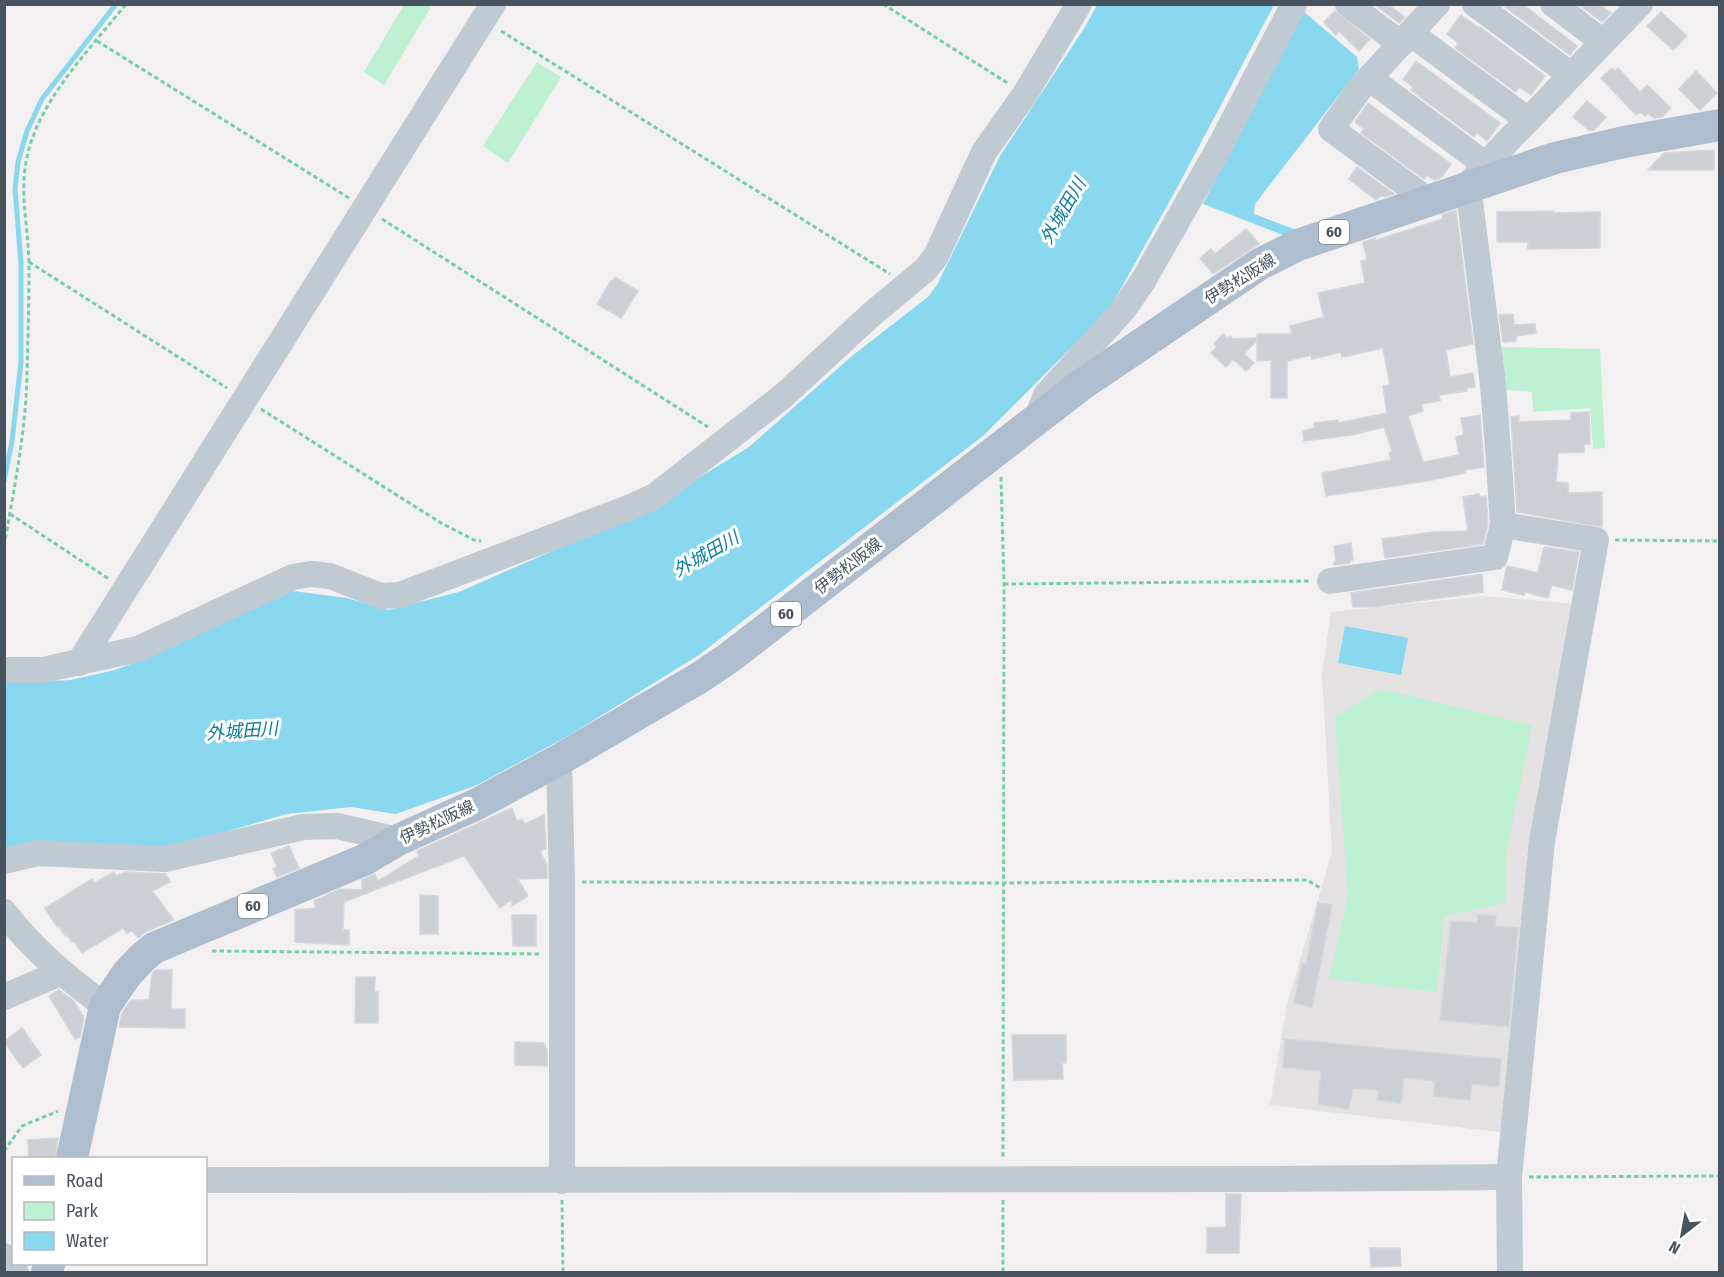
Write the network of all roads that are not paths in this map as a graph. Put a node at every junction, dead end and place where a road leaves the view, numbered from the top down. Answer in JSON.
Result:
{"nodes":[{"id":1,"x":1079,"y":4,"type":"edge"},
{"id":2,"x":1294,"y":4,"type":"edge"},
{"id":3,"x":1348,"y":4,"type":"edge"},
{"id":4,"x":1475,"y":4,"type":"edge"},
{"id":5,"x":1553,"y":4,"type":"edge"},
{"id":6,"x":1631,"y":7,"type":"edge"},
{"id":7,"x":488,"y":12,"type":"edge"},
{"id":8,"x":1417,"y":20,"type":"edge"},
{"id":9,"x":1603,"y":42,"type":"junction"},
{"id":10,"x":1572,"y":75,"type":"junction"},
{"id":11,"x":1369,"y":78,"type":"junction"},
{"id":12,"x":1528,"y":120,"type":"junction"},
{"id":13,"x":1719,"y":125,"type":"edge"},
{"id":14,"x":1477,"y":175,"type":"junction"},
{"id":15,"x":1422,"y":201,"type":"junction"},
{"id":16,"x":1035,"y":420,"type":"junction"},
{"id":17,"x":1503,"y":525,"type":"junction"},
{"id":18,"x":1330,"y":581,"type":"road end"},
{"id":19,"x":79,"y":663,"type":"junction"},
{"id":20,"x":4,"y":670,"type":"edge"},
{"id":21,"x":559,"y":760,"type":"junction"},
{"id":22,"x":398,"y":840,"type":"junction"},
{"id":23,"x":4,"y":861,"type":"edge"},
{"id":24,"x":4,"y":912,"type":"edge"},
{"id":25,"x":60,"y":973,"type":"junction"},
{"id":26,"x":4,"y":997,"type":"edge"},
{"id":27,"x":105,"y":1006,"type":"junction"},
{"id":28,"x":72,"y":1157,"type":"edge"},
{"id":29,"x":1509,"y":1177,"type":"junction"},
{"id":30,"x":207,"y":1180,"type":"edge"},
{"id":31,"x":562,"y":1180,"type":"junction"},
{"id":32,"x":4,"y":1256,"type":"edge"},
{"id":33,"x":16,"y":1272,"type":"edge"},
{"id":34,"x":1510,"y":1272,"type":"edge"}],
"edges":[{"from":1,"to":19,"type":"street"},
{"from":2,"to":16,"type":"street"},
{"from":3,"to":8,"type":"street"},
{"from":4,"to":10,"type":"street"},
{"from":5,"to":9,"type":"street"},
{"from":6,"to":9,"type":"street"},
{"from":7,"to":19,"type":"street"},
{"from":8,"to":11,"type":"street"},
{"from":8,"to":12,"type":"street"},
{"from":9,"to":10,"type":"street"},
{"from":10,"to":12,"type":"street"},
{"from":11,"to":14,"type":"street"},
{"from":11,"to":15,"type":"street"},
{"from":12,"to":14,"type":"street"},
{"from":13,"to":14,"type":"main road","name":"伊勢松阪線","number":"60"},
{"from":14,"to":15,"type":"main road","name":"伊勢松阪線","number":"60"},
{"from":14,"to":17,"type":"street"},
{"from":15,"to":16,"type":"main road","name":"伊勢松阪線","number":"60"},
{"from":16,"to":21,"type":"main road","name":"伊勢松阪線","number":"60"},
{"from":17,"to":18,"type":"street"},
{"from":17,"to":29,"type":"street"},
{"from":19,"to":20,"type":"street"},
{"from":21,"to":22,"type":"main road","name":"伊勢松阪線","number":"60"},
{"from":21,"to":31,"type":"street"},
{"from":22,"to":23,"type":"street"},
{"from":22,"to":27,"type":"main road","name":"伊勢松阪線","number":"60"},
{"from":24,"to":25,"type":"street"},
{"from":25,"to":26,"type":"street"},
{"from":25,"to":27,"type":"street"},
{"from":27,"to":28,"type":"main road","name":"伊勢松阪線","number":"60"},
{"from":29,"to":31,"type":"street"},
{"from":29,"to":34,"type":"street"},
{"from":30,"to":31,"type":"street"},
{"from":32,"to":33,"type":"street"}]}
